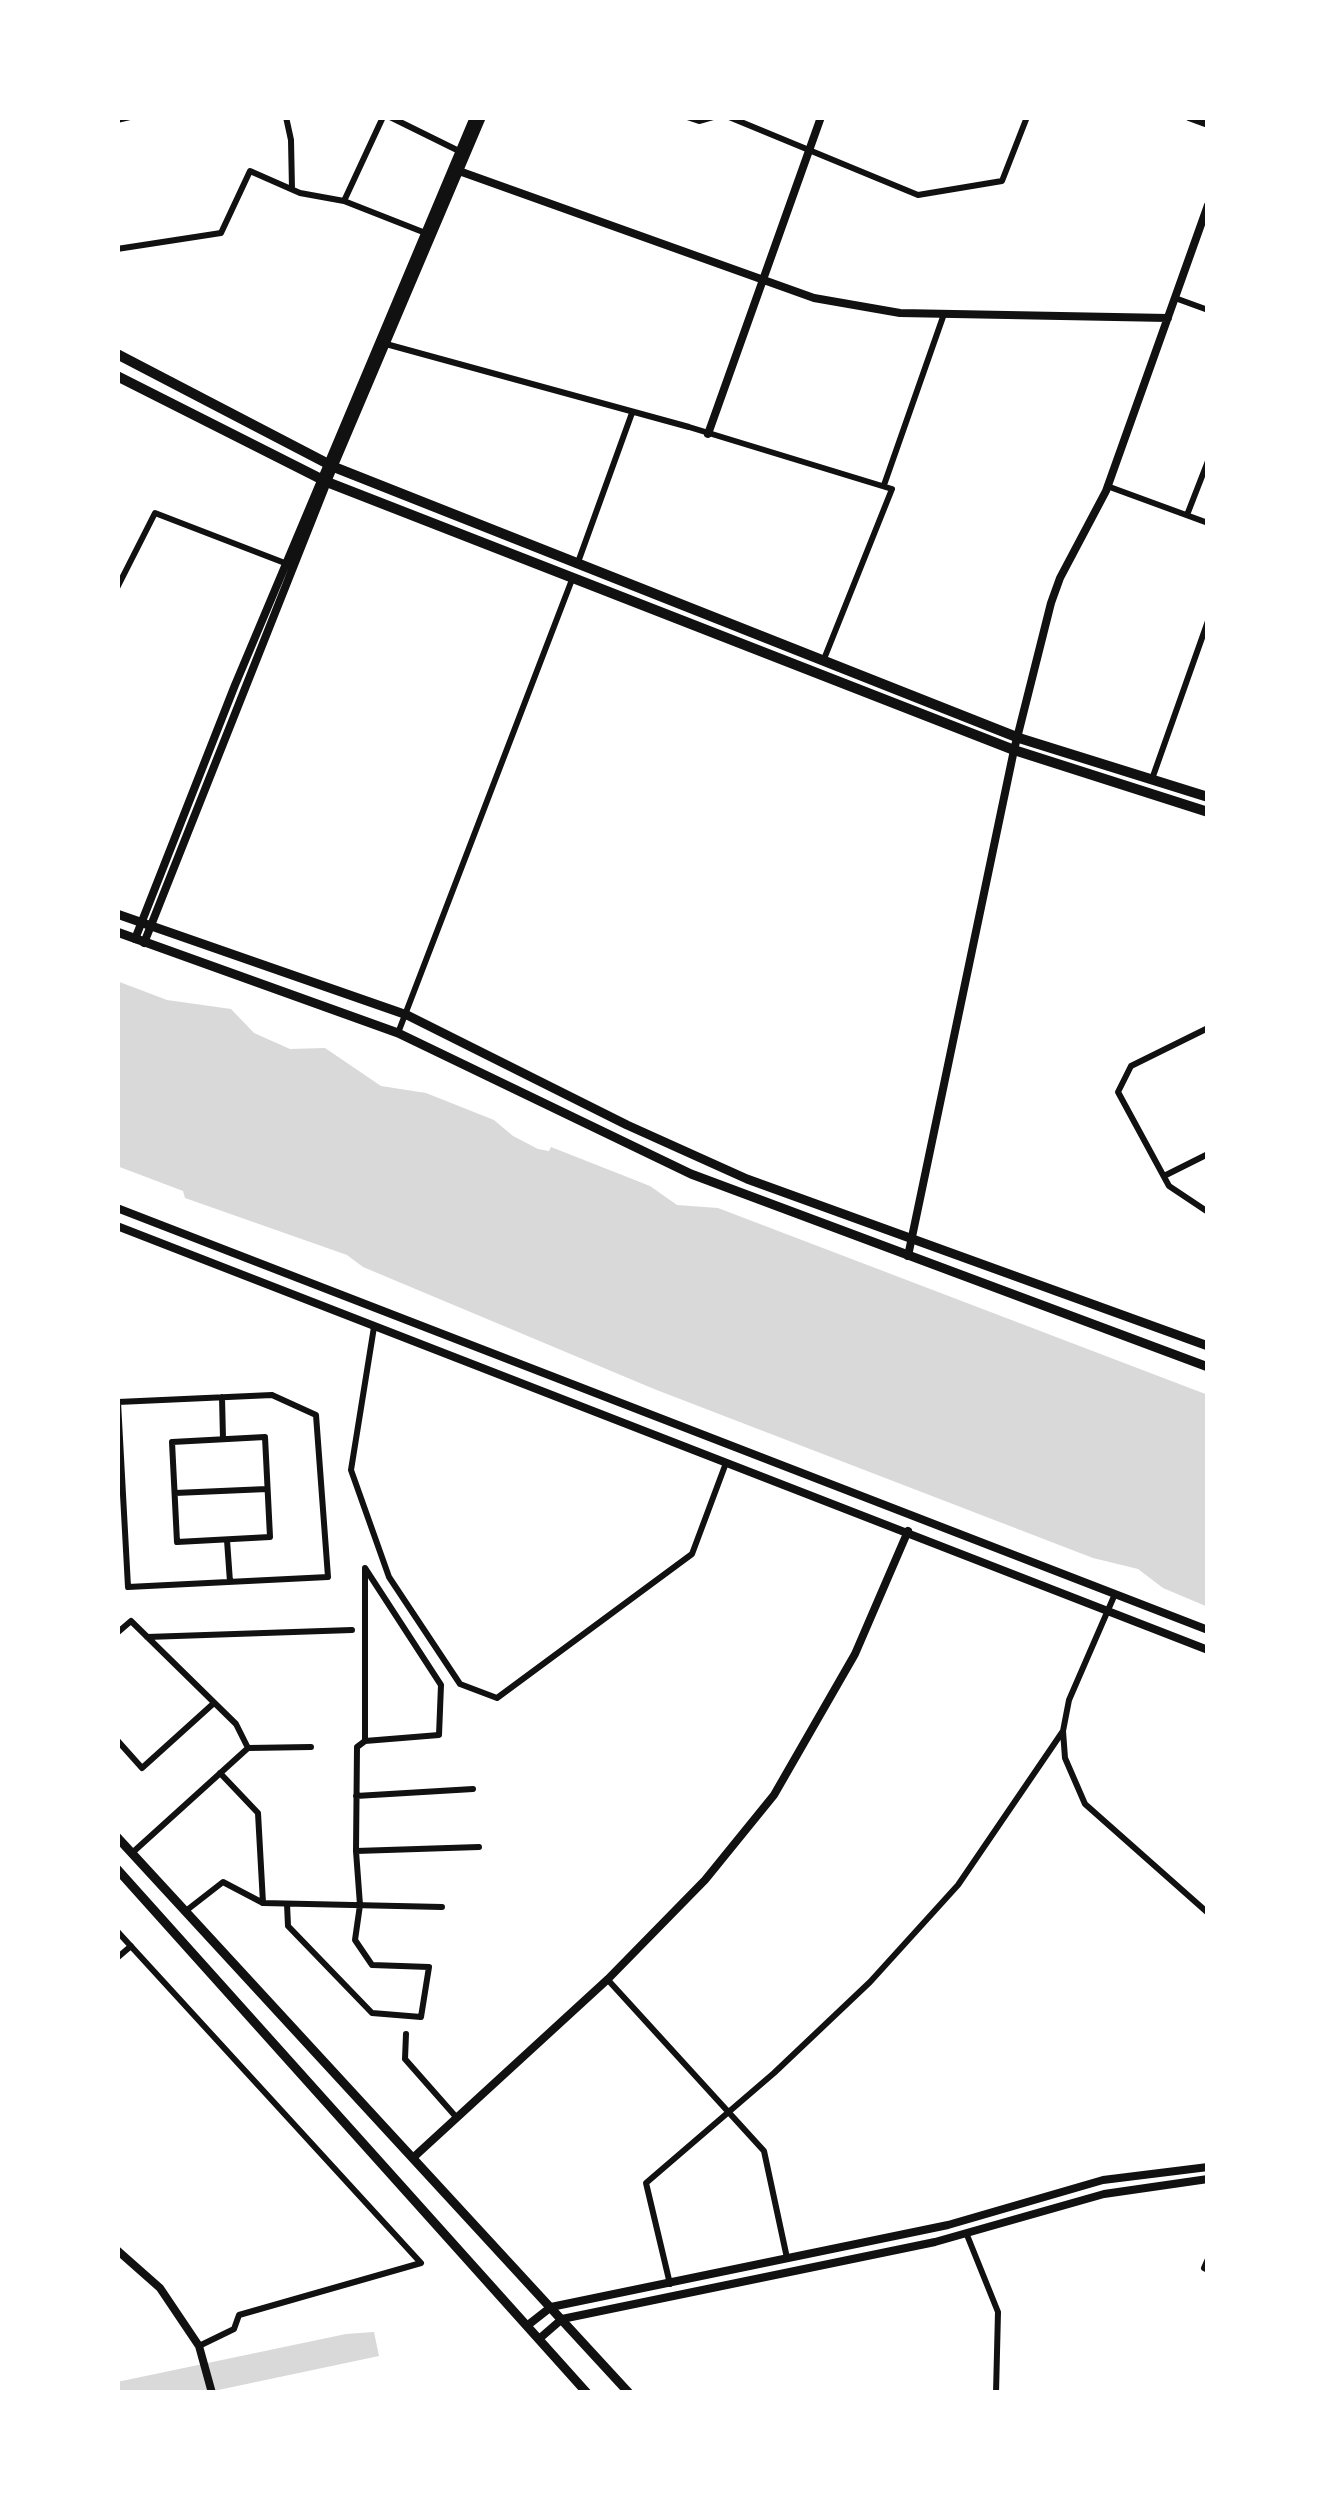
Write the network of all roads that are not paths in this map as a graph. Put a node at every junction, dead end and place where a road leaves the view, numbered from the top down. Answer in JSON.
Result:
{"nodes":[{"id":1,"x":130,"y":117,"type":"edge"},
{"id":2,"x":286,"y":117,"type":"edge"},
{"id":3,"x":386,"y":117,"type":"edge"},
{"id":4,"x":478,"y":117,"type":"edge"},
{"id":5,"x":687,"y":117,"type":"edge"},
{"id":6,"x":713,"y":117,"type":"edge"},
{"id":7,"x":729,"y":117,"type":"edge"},
{"id":8,"x":820,"y":117,"type":"edge"},
{"id":9,"x":1027,"y":117,"type":"edge"},
{"id":10,"x":1189,"y":117,"type":"edge"},
{"id":11,"x":117,"y":120,"type":"edge"},
{"id":12,"x":1208,"y":124,"type":"edge"},
{"id":13,"x":809,"y":149,"type":"junction"},
{"id":14,"x":463,"y":153,"type":"junction"},
{"id":15,"x":459,"y":171,"type":"junction"},
{"id":16,"x":292,"y":189,"type":"junction"},
{"id":17,"x":344,"y":201,"type":"junction"},
{"id":18,"x":1208,"y":205,"type":"edge"},
{"id":19,"x":428,"y":234,"type":"junction"},
{"id":20,"x":117,"y":249,"type":"edge"},
{"id":21,"x":761,"y":280,"type":"junction"},
{"id":22,"x":1175,"y":298,"type":"junction"},
{"id":23,"x":1208,"y":310,"type":"edge"},
{"id":24,"x":944,"y":314,"type":"junction"},
{"id":25,"x":1168,"y":318,"type":"junction"},
{"id":26,"x":386,"y":344,"type":"junction"},
{"id":27,"x":117,"y":354,"type":"edge"},
{"id":28,"x":117,"y":376,"type":"edge"},
{"id":29,"x":632,"y":413,"type":"junction"},
{"id":30,"x":707,"y":434,"type":"junction"},
{"id":31,"x":1208,"y":461,"type":"edge"},
{"id":32,"x":331,"y":465,"type":"junction"},
{"id":33,"x":324,"y":481,"type":"junction"},
{"id":34,"x":1107,"y":486,"type":"junction"},
{"id":35,"x":888,"y":487,"type":"junction"},
{"id":36,"x":1187,"y":515,"type":"junction"},
{"id":37,"x":1208,"y":523,"type":"edge"},
{"id":38,"x":578,"y":562,"type":"junction"},
{"id":39,"x":290,"y":565,"type":"junction"},
{"id":40,"x":572,"y":579,"type":"junction"},
{"id":41,"x":117,"y":588,"type":"edge"},
{"id":42,"x":1208,"y":622,"type":"edge"},
{"id":43,"x":824,"y":660,"type":"junction"},
{"id":44,"x":1017,"y":744,"type":"junction"},
{"id":45,"x":1152,"y":779,"type":"junction"},
{"id":46,"x":1208,"y":797,"type":"edge"},
{"id":47,"x":1208,"y":812,"type":"edge"},
{"id":48,"x":117,"y":914,"type":"edge"},
{"id":49,"x":146,"y":924,"type":"junction"},
{"id":50,"x":117,"y":932,"type":"edge"},
{"id":51,"x":139,"y":941,"type":"junction"},
{"id":52,"x":406,"y":1015,"type":"junction"},
{"id":53,"x":1208,"y":1028,"type":"edge"},
{"id":54,"x":398,"y":1033,"type":"junction"},
{"id":55,"x":1208,"y":1154,"type":"edge"},
{"id":56,"x":1164,"y":1176,"type":"junction"},
{"id":57,"x":117,"y":1208,"type":"edge"},
{"id":58,"x":1208,"y":1212,"type":"edge"},
{"id":59,"x":117,"y":1226,"type":"edge"},
{"id":60,"x":912,"y":1242,"type":"junction"},
{"id":61,"x":908,"y":1256,"type":"junction"},
{"id":62,"x":375,"y":1324,"type":"junction"},
{"id":63,"x":1208,"y":1346,"type":"edge"},
{"id":64,"x":1208,"y":1366,"type":"edge"},
{"id":65,"x":222,"y":1397,"type":"junction"},
{"id":66,"x":223,"y":1439,"type":"junction"},
{"id":67,"x":726,"y":1462,"type":"junction"},
{"id":68,"x":119,"y":1484,"type":"edge"},
{"id":69,"x":268,"y":1489,"type":"junction"},
{"id":70,"x":175,"y":1493,"type":"junction"},
{"id":71,"x":908,"y":1531,"type":"junction"},
{"id":72,"x":227,"y":1540,"type":"junction"},
{"id":73,"x":230,"y":1582,"type":"junction"},
{"id":74,"x":1115,"y":1594,"type":"junction"},
{"id":75,"x":1108,"y":1609,"type":"junction"},
{"id":76,"x":352,"y":1630,"type":"dead end"},
{"id":77,"x":1208,"y":1630,"type":"edge"},
{"id":78,"x":117,"y":1633,"type":"edge"},
{"id":79,"x":147,"y":1636,"type":"junction"},
{"id":80,"x":1208,"y":1650,"type":"edge"},
{"id":81,"x":215,"y":1702,"type":"junction"},
{"id":82,"x":1063,"y":1731,"type":"junction"},
{"id":83,"x":117,"y":1740,"type":"edge"},
{"id":84,"x":365,"y":1741,"type":"junction"},
{"id":85,"x":311,"y":1747,"type":"dead end"},
{"id":86,"x":248,"y":1748,"type":"junction"},
{"id":87,"x":220,"y":1773,"type":"junction"},
{"id":88,"x":472,"y":1789,"type":"dead end"},
{"id":89,"x":356,"y":1796,"type":"junction"},
{"id":90,"x":117,"y":1837,"type":"edge"},
{"id":91,"x":479,"y":1847,"type":"dead end"},
{"id":92,"x":356,"y":1851,"type":"junction"},
{"id":93,"x":132,"y":1853,"type":"junction"},
{"id":94,"x":117,"y":1869,"type":"edge"},
{"id":95,"x":263,"y":1904,"type":"junction"},
{"id":96,"x":287,"y":1904,"type":"junction"},
{"id":97,"x":360,"y":1905,"type":"junction"},
{"id":98,"x":442,"y":1907,"type":"dead end"},
{"id":99,"x":187,"y":1910,"type":"junction"},
{"id":100,"x":1208,"y":1912,"type":"edge"},
{"id":101,"x":117,"y":1931,"type":"edge"},
{"id":102,"x":130,"y":1946,"type":"junction"},
{"id":103,"x":117,"y":1958,"type":"edge"},
{"id":104,"x":608,"y":1979,"type":"junction"},
{"id":105,"x":406,"y":2034,"type":"dead end"},
{"id":106,"x":728,"y":2111,"type":"junction"},
{"id":107,"x":457,"y":2118,"type":"junction"},
{"id":108,"x":415,"y":2156,"type":"junction"},
{"id":109,"x":1208,"y":2167,"type":"edge"},
{"id":110,"x":1208,"y":2179,"type":"edge"},
{"id":111,"x":967,"y":2235,"type":"junction"},
{"id":112,"x":117,"y":2250,"type":"edge"},
{"id":113,"x":1208,"y":2259,"type":"edge"},
{"id":114,"x":788,"y":2261,"type":"junction"},
{"id":115,"x":1208,"y":2270,"type":"edge"},
{"id":116,"x":670,"y":2284,"type":"junction"},
{"id":117,"x":551,"y":2307,"type":"junction"},
{"id":118,"x":562,"y":2319,"type":"junction"},
{"id":119,"x":528,"y":2325,"type":"junction"},
{"id":120,"x":539,"y":2339,"type":"junction"},
{"id":121,"x":199,"y":2346,"type":"junction"},
{"id":122,"x":212,"y":2393,"type":"edge"},
{"id":123,"x":587,"y":2393,"type":"edge"},
{"id":124,"x":629,"y":2393,"type":"edge"},
{"id":125,"x":996,"y":2393,"type":"edge"}],
"edges":[{"from":1,"to":11,"type":"street"},
{"from":2,"to":16,"type":"street"},
{"from":3,"to":14,"type":"street"},
{"from":3,"to":17,"type":"street"},
{"from":4,"to":14,"type":"street"},
{"from":5,"to":6,"type":"street"},
{"from":7,"to":13,"type":"street"},
{"from":8,"to":13,"type":"street"},
{"from":9,"to":13,"type":"street"},
{"from":10,"to":12,"type":"street"},
{"from":13,"to":21,"type":"street"},
{"from":14,"to":15,"type":"street"},
{"from":14,"to":19,"type":"street"},
{"from":15,"to":19,"type":"street"},
{"from":15,"to":21,"type":"street"},
{"from":16,"to":17,"type":"street"},
{"from":16,"to":20,"type":"street"},
{"from":17,"to":19,"type":"street"},
{"from":18,"to":22,"type":"street"},
{"from":19,"to":26,"type":"street"},
{"from":19,"to":32,"type":"street"},
{"from":21,"to":24,"type":"street"},
{"from":21,"to":30,"type":"street"},
{"from":22,"to":23,"type":"street"},
{"from":22,"to":25,"type":"street"},
{"from":24,"to":25,"type":"street"},
{"from":24,"to":35,"type":"street"},
{"from":25,"to":34,"type":"street"},
{"from":26,"to":29,"type":"street"},
{"from":26,"to":32,"type":"street"},
{"from":27,"to":32,"type":"main road"},
{"from":28,"to":33,"type":"main road"},
{"from":29,"to":30,"type":"street"},
{"from":29,"to":38,"type":"street"},
{"from":30,"to":35,"type":"street"},
{"from":31,"to":36,"type":"street"},
{"from":32,"to":33,"type":"street"},
{"from":32,"to":38,"type":"main road"},
{"from":33,"to":39,"type":"street"},
{"from":33,"to":40,"type":"main road"},
{"from":34,"to":36,"type":"street"},
{"from":34,"to":44,"type":"street"},
{"from":35,"to":43,"type":"street"},
{"from":36,"to":37,"type":"street"},
{"from":38,"to":40,"type":"street"},
{"from":38,"to":43,"type":"main road"},
{"from":39,"to":41,"type":"street"},
{"from":39,"to":49,"type":"street"},
{"from":40,"to":44,"type":"main road"},
{"from":40,"to":52,"type":"street"},
{"from":42,"to":45,"type":"street"},
{"from":43,"to":44,"type":"main road"},
{"from":44,"to":45,"type":"main road"},
{"from":44,"to":47,"type":"main road"},
{"from":44,"to":60,"type":"street"},
{"from":45,"to":46,"type":"main road"},
{"from":48,"to":49,"type":"main road"},
{"from":49,"to":51,"type":"street"},
{"from":49,"to":52,"type":"main road"},
{"from":50,"to":51,"type":"main road"},
{"from":51,"to":54,"type":"main road"},
{"from":52,"to":54,"type":"street"},
{"from":52,"to":60,"type":"main road"},
{"from":53,"to":56,"type":"street"},
{"from":54,"to":61,"type":"main road"},
{"from":55,"to":56,"type":"street"},
{"from":56,"to":58,"type":"street"},
{"from":57,"to":74,"type":"street"},
{"from":59,"to":62,"type":"street"},
{"from":60,"to":61,"type":"street"},
{"from":60,"to":63,"type":"main road"},
{"from":61,"to":64,"type":"main road"},
{"from":62,"to":67,"type":"street"},
{"from":62,"to":67,"type":"street"},
{"from":65,"to":66,"type":"street"},
{"from":65,"to":68,"type":"street"},
{"from":65,"to":73,"type":"street"},
{"from":66,"to":69,"type":"street"},
{"from":66,"to":70,"type":"street"},
{"from":67,"to":71,"type":"street"},
{"from":68,"to":73,"type":"street"},
{"from":69,"to":70,"type":"street"},
{"from":69,"to":72,"type":"street"},
{"from":70,"to":72,"type":"street"},
{"from":71,"to":75,"type":"street"},
{"from":71,"to":104,"type":"street"},
{"from":72,"to":73,"type":"street"},
{"from":74,"to":75,"type":"street"},
{"from":74,"to":77,"type":"street"},
{"from":75,"to":80,"type":"street"},
{"from":75,"to":82,"type":"street"},
{"from":76,"to":79,"type":"street"},
{"from":78,"to":79,"type":"street"},
{"from":79,"to":81,"type":"street"},
{"from":81,"to":83,"type":"street"},
{"from":81,"to":86,"type":"street"},
{"from":82,"to":100,"type":"street"},
{"from":82,"to":106,"type":"street"},
{"from":84,"to":84,"type":"street"},
{"from":84,"to":89,"type":"street"},
{"from":85,"to":86,"type":"street"},
{"from":86,"to":87,"type":"street"},
{"from":87,"to":93,"type":"street"},
{"from":87,"to":95,"type":"street"},
{"from":88,"to":89,"type":"street"},
{"from":89,"to":92,"type":"street"},
{"from":90,"to":93,"type":"main road"},
{"from":91,"to":92,"type":"street"},
{"from":92,"to":97,"type":"street"},
{"from":93,"to":99,"type":"main road"},
{"from":94,"to":119,"type":"main road"},
{"from":95,"to":96,"type":"street"},
{"from":95,"to":99,"type":"street"},
{"from":96,"to":97,"type":"street"},
{"from":96,"to":97,"type":"street"},
{"from":97,"to":98,"type":"street"},
{"from":99,"to":108,"type":"main road"},
{"from":101,"to":102,"type":"street"},
{"from":102,"to":103,"type":"street"},
{"from":102,"to":121,"type":"street"},
{"from":104,"to":106,"type":"street"},
{"from":104,"to":107,"type":"street"},
{"from":105,"to":107,"type":"street"},
{"from":106,"to":114,"type":"street"},
{"from":106,"to":116,"type":"street"},
{"from":107,"to":108,"type":"street"},
{"from":108,"to":117,"type":"main road"},
{"from":109,"to":114,"type":"street"},
{"from":110,"to":111,"type":"street"},
{"from":111,"to":118,"type":"street"},
{"from":111,"to":125,"type":"street"},
{"from":112,"to":121,"type":"street"},
{"from":113,"to":115,"type":"street"},
{"from":114,"to":116,"type":"street"},
{"from":116,"to":117,"type":"street"},
{"from":117,"to":118,"type":"main road"},
{"from":117,"to":119,"type":"street"},
{"from":118,"to":120,"type":"street"},
{"from":118,"to":124,"type":"main road"},
{"from":119,"to":120,"type":"main road"},
{"from":120,"to":123,"type":"main road"},
{"from":121,"to":122,"type":"street"}]}
